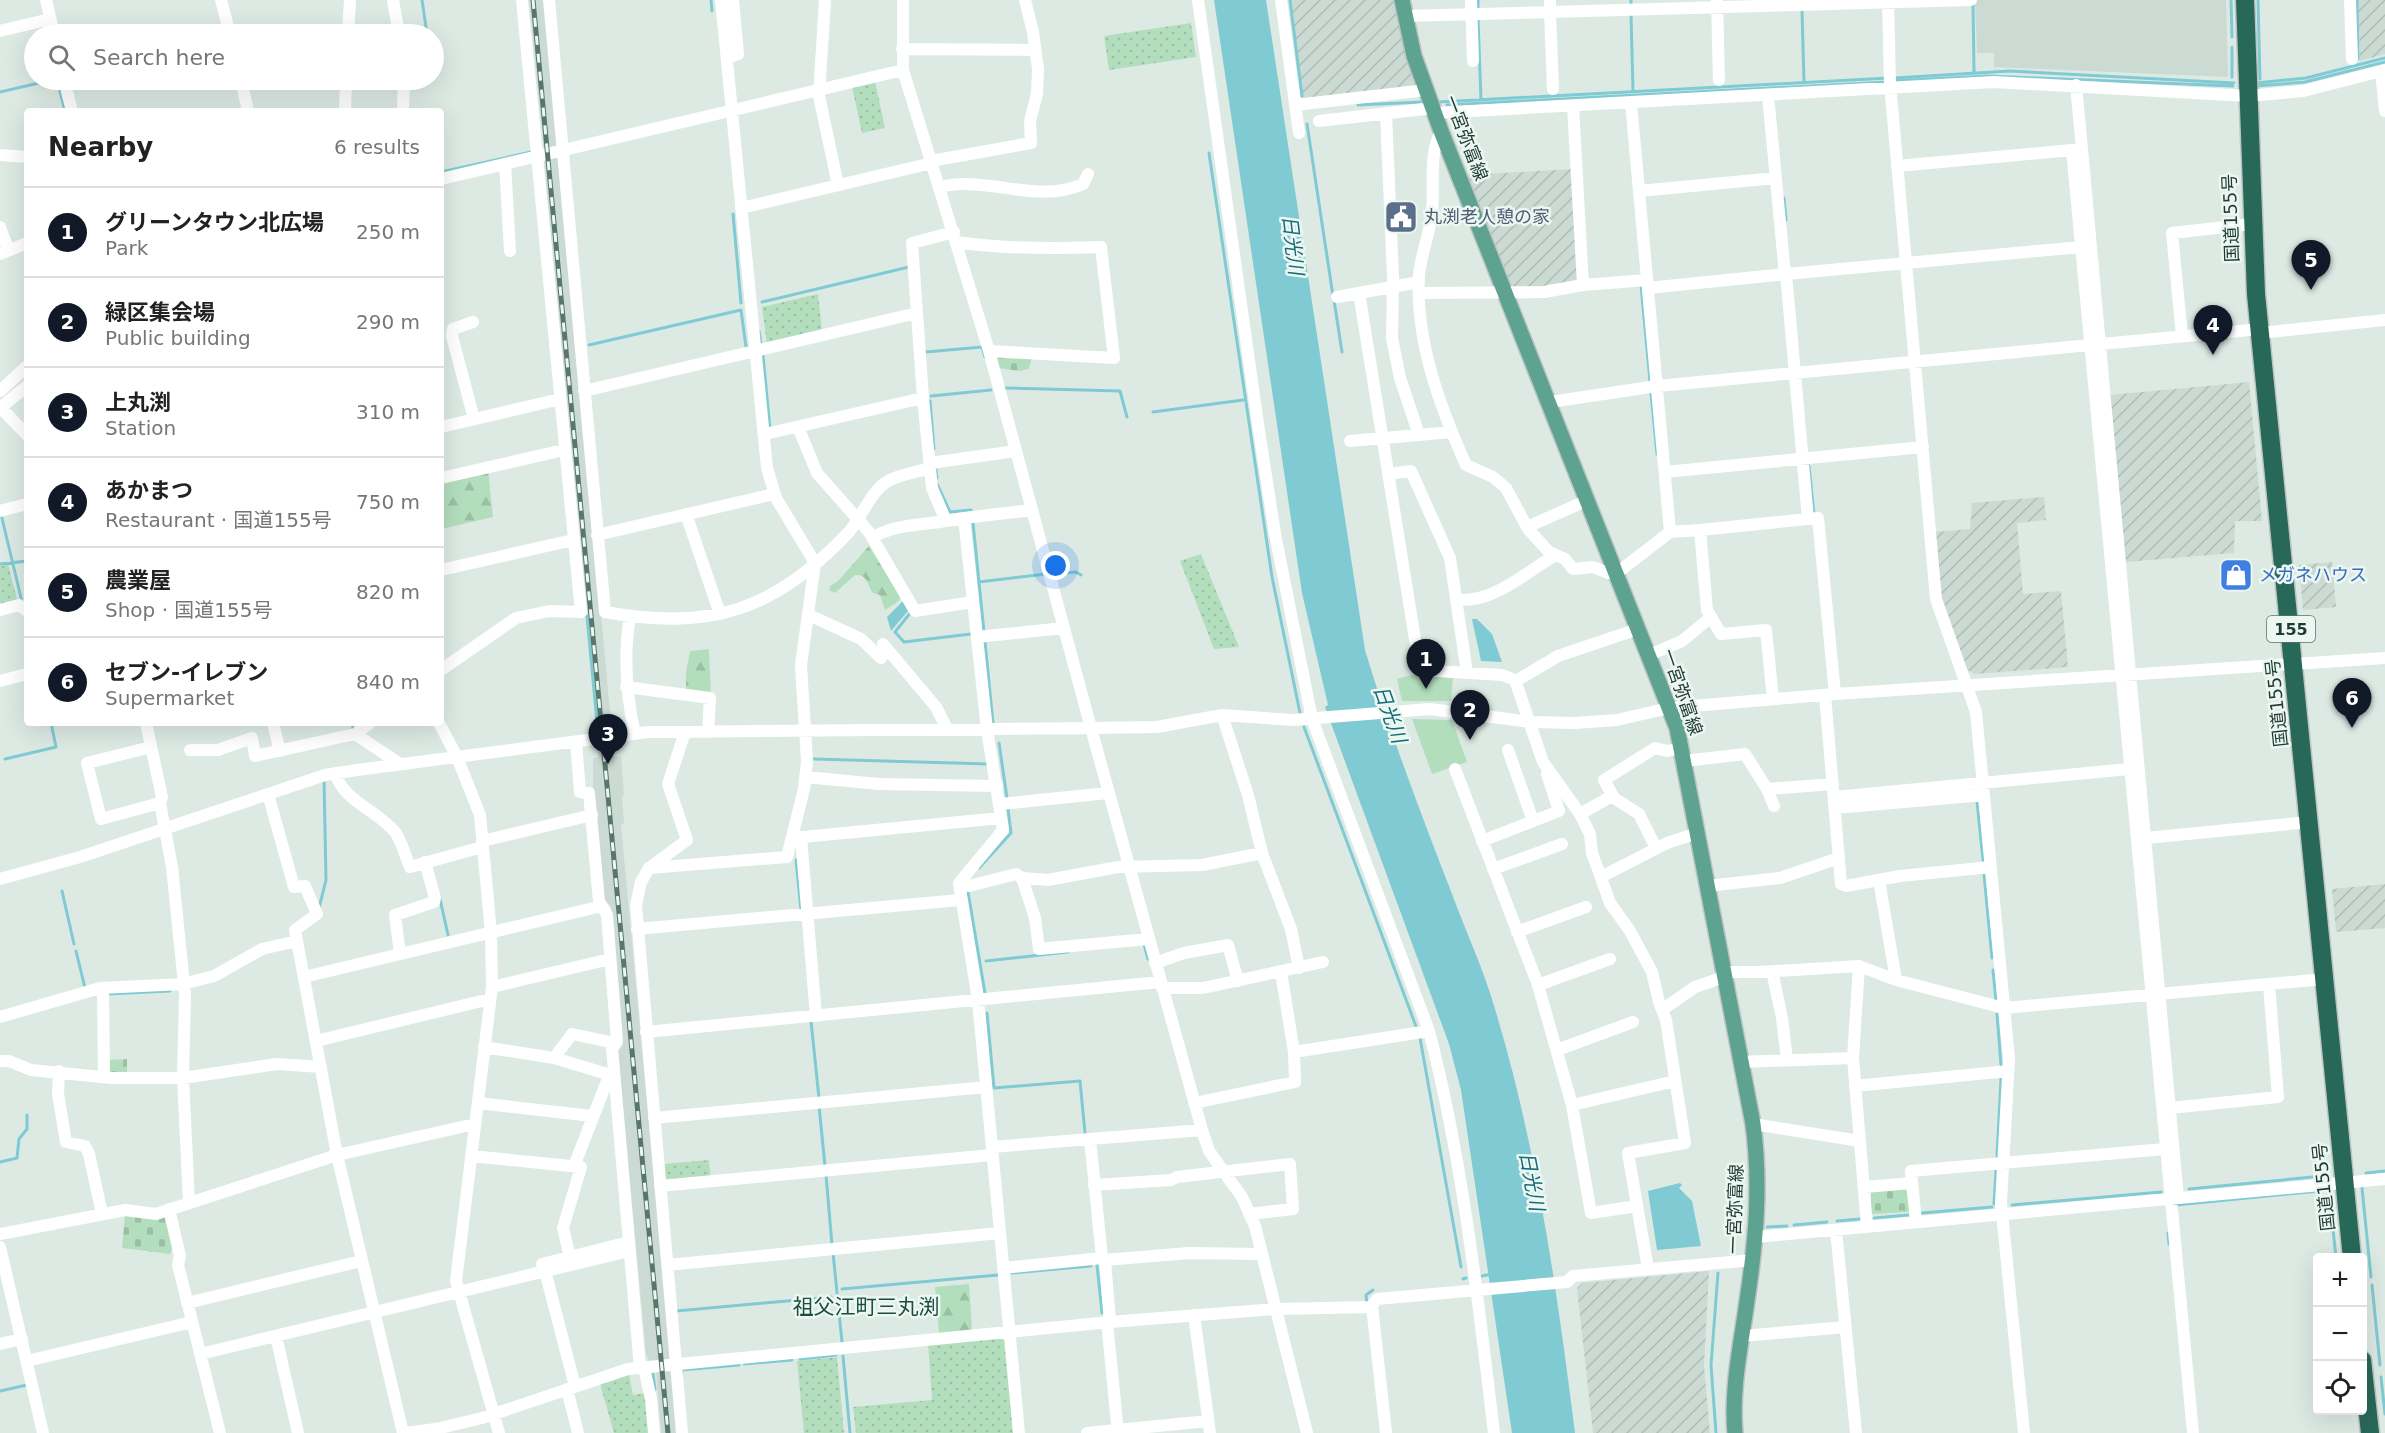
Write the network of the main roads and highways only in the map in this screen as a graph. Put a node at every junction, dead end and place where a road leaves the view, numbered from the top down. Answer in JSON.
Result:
{"nodes":[{"id":1,"x":1402,"y":0,"type":"edge"},
{"id":2,"x":2245,"y":0,"type":"edge"},
{"id":3,"x":2352,"y":1253,"type":"edge"},
{"id":4,"x":2362,"y":1361,"type":"edge"},
{"id":5,"x":1735,"y":1433,"type":"edge"},
{"id":6,"x":2370,"y":1433,"type":"edge"}],
"edges":[{"from":1,"to":5,"type":"main road","name":"一宮弥富線"},
{"from":2,"to":3,"type":"highway","name":"国道155号","number":"155"},
{"from":4,"to":6,"type":"highway"}]}
